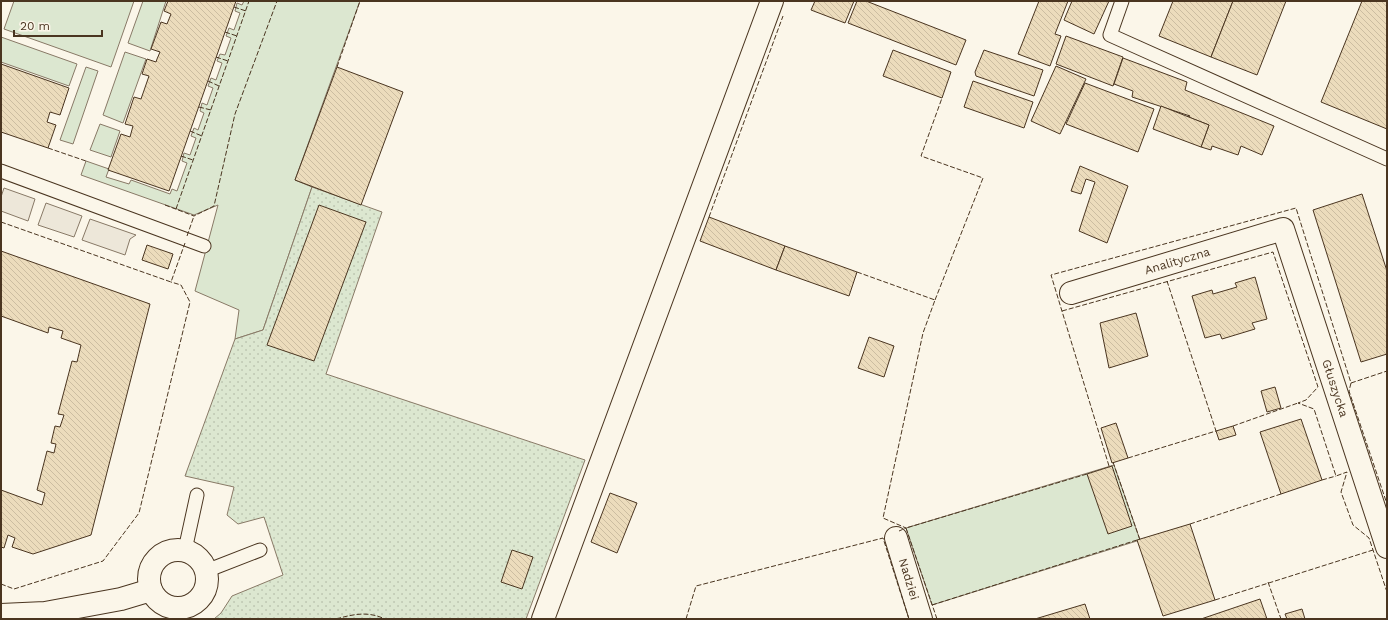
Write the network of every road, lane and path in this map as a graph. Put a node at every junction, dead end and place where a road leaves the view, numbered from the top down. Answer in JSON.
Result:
{"nodes":[{"id":1,"x":772,"y":1,"type":"edge"},
{"id":2,"x":1122,"y":1,"type":"edge"},
{"id":3,"x":1387,"y":159,"type":"edge"},
{"id":4,"x":1,"y":171,"type":"edge"},
{"id":5,"x":1284,"y":229,"type":"joint"},
{"id":6,"x":204,"y":246,"type":"dead end"},
{"id":7,"x":1071,"y":293,"type":"dead end"},
{"id":8,"x":197,"y":495,"type":"dead end"},
{"id":9,"x":896,"y":538,"type":"dead end"},
{"id":10,"x":1387,"y":547,"type":"edge"},
{"id":11,"x":185,"y":550,"type":"junction"},
{"id":12,"x":260,"y":550,"type":"dead end"},
{"id":13,"x":206,"y":571,"type":"junction"},
{"id":14,"x":152,"y":590,"type":"junction"},
{"id":15,"x":176,"y":613,"type":"edge"},
{"id":16,"x":1,"y":615,"type":"edge"},
{"id":17,"x":543,"y":619,"type":"edge"},
{"id":18,"x":921,"y":619,"type":"edge"}],
"edges":[{"from":1,"to":17,"type":"street"},
{"from":2,"to":3,"type":"lane"},
{"from":4,"to":6,"type":"lane"},
{"from":5,"to":7,"type":"street","name":"Analityczna"},
{"from":5,"to":10,"type":"street","name":"Głuszycka"},
{"from":8,"to":11,"type":"lane"},
{"from":9,"to":18,"type":"street","name":"Nadziei"},
{"from":11,"to":13,"type":"street"},
{"from":11,"to":14,"type":"street"},
{"from":12,"to":13,"type":"lane"},
{"from":13,"to":15,"type":"street"},
{"from":14,"to":15,"type":"street"},
{"from":14,"to":16,"type":"street"}]}
